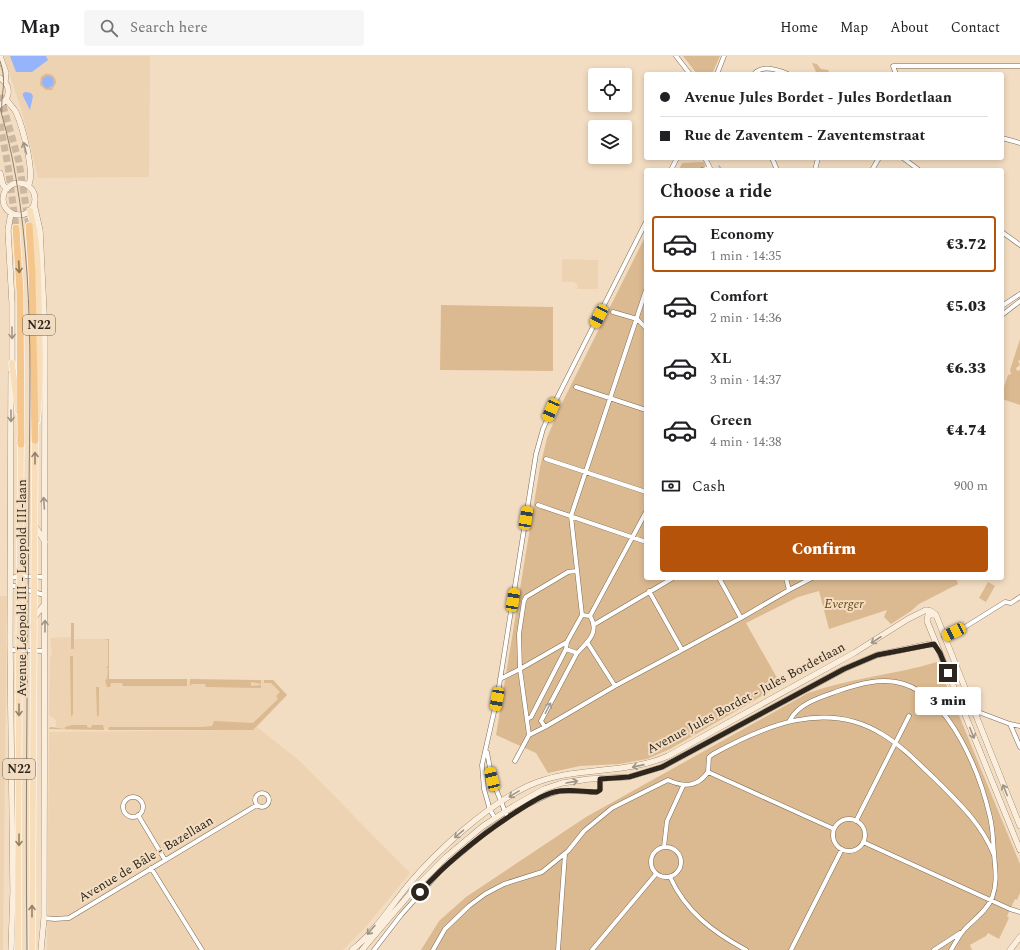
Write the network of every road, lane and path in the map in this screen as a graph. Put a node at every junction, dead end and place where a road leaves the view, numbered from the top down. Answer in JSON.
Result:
{"nodes":[{"id":1,"x":0,"y":56,"type":"edge"},
{"id":2,"x":676,"y":56,"type":"edge"},
{"id":3,"x":724,"y":56,"type":"edge"},
{"id":4,"x":1020,"y":66,"type":"edge"},
{"id":5,"x":688,"y":72,"type":"edge"},
{"id":6,"x":718,"y":72,"type":"edge"},
{"id":7,"x":756,"y":72,"type":"edge"},
{"id":8,"x":781,"y":72,"type":"edge"},
{"id":9,"x":895,"y":72,"type":"edge"},
{"id":10,"x":0,"y":78,"type":"edge"},
{"id":11,"x":5,"y":82,"type":"junction"},
{"id":12,"x":6,"y":99,"type":"junction"},
{"id":13,"x":0,"y":105,"type":"edge"},
{"id":14,"x":1004,"y":139,"type":"edge"},
{"id":15,"x":1020,"y":143,"type":"edge"},
{"id":16,"x":906,"y":160,"type":"edge"},
{"id":17,"x":916,"y":168,"type":"edge"},
{"id":18,"x":0,"y":173,"type":"edge"},
{"id":19,"x":28,"y":186,"type":"junction"},
{"id":20,"x":7,"y":189,"type":"junction"},
{"id":21,"x":34,"y":204,"type":"junction"},
{"id":22,"x":30,"y":211,"type":"junction"},
{"id":23,"x":11,"y":213,"type":"junction"},
{"id":24,"x":29,"y":226,"type":"tunnel mouth"},
{"id":25,"x":644,"y":226,"type":"edge"},
{"id":26,"x":16,"y":228,"type":"tunnel mouth"},
{"id":27,"x":1004,"y":234,"type":"edge"},
{"id":28,"x":1020,"y":246,"type":"edge"},
{"id":29,"x":1020,"y":294,"type":"edge"},
{"id":30,"x":644,"y":296,"type":"edge"},
{"id":31,"x":1020,"y":301,"type":"edge"},
{"id":32,"x":1004,"y":305,"type":"edge"},
{"id":33,"x":613,"y":312,"type":"dead end"},
{"id":34,"x":1004,"y":313,"type":"edge"},
{"id":35,"x":637,"y":319,"type":"junction"},
{"id":36,"x":644,"y":326,"type":"edge"},
{"id":37,"x":12,"y":363,"type":"junction"},
{"id":38,"x":576,"y":387,"type":"dead end"},
{"id":39,"x":610,"y":398,"type":"junction"},
{"id":40,"x":644,"y":409,"type":"edge"},
{"id":41,"x":35,"y":440,"type":"junction"},
{"id":42,"x":21,"y":444,"type":"junction"},
{"id":43,"x":546,"y":459,"type":"dead end"},
{"id":44,"x":586,"y":472,"type":"junction"},
{"id":45,"x":644,"y":491,"type":"edge"},
{"id":46,"x":538,"y":505,"type":"dead end"},
{"id":47,"x":571,"y":516,"type":"junction"},
{"id":48,"x":644,"y":516,"type":"edge"},
{"id":49,"x":34,"y":526,"type":"junction"},
{"id":50,"x":632,"y":537,"type":"junction"},
{"id":51,"x":644,"y":541,"type":"edge"},
{"id":52,"x":45,"y":542,"type":"junction"},
{"id":53,"x":576,"y":571,"type":"junction"},
{"id":54,"x":20,"y":576,"type":"junction"},
{"id":55,"x":34,"y":576,"type":"junction"},
{"id":56,"x":44,"y":577,"type":"junction"},
{"id":57,"x":11,"y":578,"type":"junction"},
{"id":58,"x":670,"y":580,"type":"edge"},
{"id":59,"x":720,"y":580,"type":"edge"},
{"id":60,"x":787,"y":580,"type":"edge"},
{"id":61,"x":808,"y":580,"type":"edge"},
{"id":62,"x":11,"y":585,"type":"junction"},
{"id":63,"x":20,"y":587,"type":"junction"},
{"id":64,"x":790,"y":590,"type":"junction"},
{"id":65,"x":34,"y":592,"type":"junction"},
{"id":66,"x":649,"y":592,"type":"junction"},
{"id":67,"x":44,"y":595,"type":"junction"},
{"id":68,"x":1020,"y":597,"type":"edge"},
{"id":69,"x":44,"y":605,"type":"junction"},
{"id":70,"x":582,"y":615,"type":"junction"},
{"id":71,"x":936,"y":615,"type":"junction"},
{"id":72,"x":35,"y":616,"type":"junction"},
{"id":73,"x":590,"y":616,"type":"junction"},
{"id":74,"x":741,"y":618,"type":"junction"},
{"id":75,"x":595,"y":624,"type":"junction"},
{"id":76,"x":944,"y":637,"type":"junction"},
{"id":77,"x":567,"y":642,"type":"junction"},
{"id":78,"x":587,"y":642,"type":"junction"},
{"id":79,"x":936,"y":646,"type":"junction"},
{"id":80,"x":566,"y":649,"type":"junction"},
{"id":81,"x":11,"y":650,"type":"junction"},
{"id":82,"x":19,"y":650,"type":"junction"},
{"id":83,"x":682,"y":650,"type":"junction"},
{"id":84,"x":34,"y":651,"type":"junction"},
{"id":85,"x":44,"y":651,"type":"junction"},
{"id":86,"x":576,"y":653,"type":"junction"},
{"id":87,"x":953,"y":660,"type":"junction"},
{"id":88,"x":945,"y":664,"type":"junction"},
{"id":89,"x":520,"y":669,"type":"junction"},
{"id":90,"x":500,"y":679,"type":"junction"},
{"id":91,"x":615,"y":686,"type":"junction"},
{"id":92,"x":973,"y":710,"type":"junction"},
{"id":93,"x":963,"y":711,"type":"junction"},
{"id":94,"x":909,"y":716,"type":"dead end"},
{"id":95,"x":529,"y":718,"type":"junction"},
{"id":96,"x":790,"y":720,"type":"junction"},
{"id":97,"x":541,"y":721,"type":"junction"},
{"id":98,"x":1010,"y":724,"type":"junction"},
{"id":99,"x":1020,"y":726,"type":"edge"},
{"id":100,"x":545,"y":727,"type":"junction"},
{"id":101,"x":529,"y":735,"type":"junction"},
{"id":102,"x":895,"y":743,"type":"junction"},
{"id":103,"x":1020,"y":747,"type":"edge"},
{"id":104,"x":486,"y":748,"type":"junction"},
{"id":105,"x":515,"y":761,"type":"dead end"},
{"id":106,"x":600,"y":771,"type":"junction"},
{"id":107,"x":708,"y":772,"type":"junction"},
{"id":108,"x":600,"y":779,"type":"junction"},
{"id":109,"x":683,"y":786,"type":"junction"},
{"id":110,"x":500,"y":803,"type":"junction"},
{"id":111,"x":256,"y":805,"type":"dead end"},
{"id":112,"x":490,"y":810,"type":"junction"},
{"id":113,"x":138,"y":815,"type":"junction"},
{"id":114,"x":506,"y":815,"type":"junction"},
{"id":115,"x":495,"y":818,"type":"junction"},
{"id":116,"x":856,"y":821,"type":"junction"},
{"id":117,"x":1020,"y":826,"type":"edge"},
{"id":118,"x":834,"y":829,"type":"junction"},
{"id":119,"x":863,"y":842,"type":"junction"},
{"id":120,"x":664,"y":847,"type":"junction"},
{"id":121,"x":842,"y":849,"type":"junction"},
{"id":122,"x":1020,"y":850,"type":"edge"},
{"id":123,"x":565,"y":853,"type":"junction"},
{"id":124,"x":994,"y":855,"type":"junction"},
{"id":125,"x":165,"y":860,"type":"junction"},
{"id":126,"x":151,"y":868,"type":"junction"},
{"id":127,"x":656,"y":874,"type":"junction"},
{"id":128,"x":670,"y":877,"type":"junction"},
{"id":129,"x":992,"y":899,"type":"junction"},
{"id":130,"x":1020,"y":912,"type":"edge"},
{"id":131,"x":44,"y":918,"type":"junction"},
{"id":132,"x":964,"y":931,"type":"junction"},
{"id":133,"x":1020,"y":937,"type":"edge"},
{"id":134,"x":11,"y":950,"type":"edge"},
{"id":135,"x":18,"y":950,"type":"edge"},
{"id":136,"x":32,"y":950,"type":"edge"},
{"id":137,"x":41,"y":950,"type":"edge"},
{"id":138,"x":202,"y":950,"type":"edge"},
{"id":139,"x":352,"y":950,"type":"edge"},
{"id":140,"x":362,"y":950,"type":"edge"},
{"id":141,"x":374,"y":950,"type":"edge"},
{"id":142,"x":433,"y":950,"type":"edge"},
{"id":143,"x":558,"y":950,"type":"edge"},
{"id":144,"x":592,"y":950,"type":"edge"},
{"id":145,"x":746,"y":950,"type":"edge"},
{"id":146,"x":791,"y":950,"type":"edge"},
{"id":147,"x":934,"y":950,"type":"edge"},
{"id":148,"x":951,"y":950,"type":"edge"},
{"id":149,"x":1010,"y":950,"type":"edge"}],
"edges":[{"from":1,"to":11,"type":"main road"},
{"from":2,"to":5,"type":"street"},
{"from":3,"to":6,"type":"street"},
{"from":4,"to":9,"type":"street"},
{"from":7,"to":8,"type":"street"},
{"from":10,"to":11,"type":"main road"},
{"from":11,"to":12,"type":"main road"},
{"from":12,"to":13,"type":"main road"},
{"from":19,"to":12,"type":"main road","one_way":true},
{"from":14,"to":15,"type":"street"},
{"from":16,"to":17,"type":"street"},
{"from":18,"to":20,"type":"main road"},
{"from":19,"to":20,"type":"main road"},
{"from":19,"to":21,"type":"main road"},
{"from":20,"to":23,"type":"main road"},
{"from":21,"to":22,"type":"main road"},
{"from":52,"to":21,"type":"main road","one_way":true},
{"from":22,"to":23,"type":"main road"},
{"from":22,"to":41,"type":"main road","number":"N22"},
{"from":23,"to":37,"type":"main road","one_way":true},
{"from":24,"to":41,"type":"highway","name":"Avenue Léopold III - Leopold III-laan"},
{"from":25,"to":90,"type":"street"},
{"from":26,"to":42,"type":"highway","name":"Avenue Léopold III - Leopold III-laan","one_way":true},
{"from":27,"to":28,"type":"street"},
{"from":29,"to":32,"type":"street"},
{"from":30,"to":35,"type":"street"},
{"from":31,"to":34,"type":"street"},
{"from":33,"to":35,"type":"street"},
{"from":35,"to":36,"type":"street"},
{"from":35,"to":39,"type":"street"},
{"from":37,"to":42,"type":"main road"},
{"from":37,"to":57,"type":"main road","one_way":true},
{"from":38,"to":39,"type":"street"},
{"from":39,"to":40,"type":"street"},
{"from":39,"to":44,"type":"street"},
{"from":49,"to":41,"type":"main road","name":"Avenue Léopold III - Leopold III-laan","one_way":true},
{"from":42,"to":54,"type":"main road","name":"Avenue Léopold III - Leopold III-laan"},
{"from":43,"to":44,"type":"street"},
{"from":44,"to":45,"type":"street"},
{"from":44,"to":47,"type":"street"},
{"from":46,"to":47,"type":"street"},
{"from":47,"to":50,"type":"street"},
{"from":47,"to":53,"type":"street"},
{"from":48,"to":50,"type":"street"},
{"from":49,"to":52,"type":"main road"},
{"from":49,"to":55,"type":"main road","name":"Avenue Léopold III - Leopold III-laan"},
{"from":50,"to":51,"type":"street"},
{"from":50,"to":73,"type":"street"},
{"from":52,"to":56,"type":"main road"},
{"from":53,"to":70,"type":"street"},
{"from":53,"to":89,"type":"street"},
{"from":54,"to":55,"type":"street"},
{"from":54,"to":57,"type":"street"},
{"from":54,"to":63,"type":"main road","name":"Avenue Léopold III - Leopold III-laan","number":"N22"},
{"from":55,"to":56,"type":"street"},
{"from":55,"to":65,"type":"main road","name":"Avenue Léopold III - Leopold III-laan","number":"N22"},
{"from":56,"to":67,"type":"main road"},
{"from":57,"to":62,"type":"main road"},
{"from":58,"to":66,"type":"street"},
{"from":59,"to":74,"type":"street"},
{"from":60,"to":64,"type":"street"},
{"from":61,"to":64,"type":"street"},
{"from":62,"to":63,"type":"street"},
{"from":62,"to":81,"type":"main road"},
{"from":63,"to":65,"type":"street"},
{"from":63,"to":82,"type":"main road","name":"Avenue Léopold III - Leopold III-laan","number":"N22"},
{"from":64,"to":74,"type":"street"},
{"from":65,"to":67,"type":"street"},
{"from":65,"to":72,"type":"main road","name":"Avenue Léopold III - Leopold III-laan","number":"N22"},
{"from":66,"to":75,"type":"street"},
{"from":66,"to":83,"type":"street"},
{"from":67,"to":69,"type":"main road"},
{"from":68,"to":76,"type":"street"},
{"from":69,"to":72,"type":"main road"},
{"from":85,"to":69,"type":"main road","one_way":true},
{"from":70,"to":73,"type":"street"},
{"from":70,"to":77,"type":"street"},
{"from":71,"to":76,"type":"main road"},
{"from":71,"to":79,"type":"main road"},
{"from":71,"to":106,"type":"main road","name":"Avenue Jules Bordet - Jules Bordetlaan","one_way":true},
{"from":72,"to":84,"type":"main road","name":"Avenue Léopold III - Leopold III-laan","number":"N22"},
{"from":73,"to":75,"type":"street"},
{"from":74,"to":83,"type":"street"},
{"from":75,"to":78,"type":"street"},
{"from":76,"to":87,"type":"main road"},
{"from":77,"to":80,"type":"street"},
{"from":77,"to":89,"type":"street"},
{"from":78,"to":86,"type":"street"},
{"from":78,"to":91,"type":"street"},
{"from":79,"to":88,"type":"main road"},
{"from":79,"to":108,"type":"main road","name":"Avenue Jules Bordet - Jules Bordetlaan"},
{"from":80,"to":86,"type":"street"},
{"from":80,"to":95,"type":"street"},
{"from":81,"to":82,"type":"street"},
{"from":81,"to":134,"type":"main road"},
{"from":82,"to":84,"type":"street"},
{"from":82,"to":135,"type":"main road","name":"Avenue Léopold III - Leopold III-laan","number":"N22","one_way":true},
{"from":83,"to":91,"type":"street"},
{"from":84,"to":85,"type":"street"},
{"from":136,"to":84,"type":"main road","name":"Avenue Léopold III - Leopold III-laan","number":"N22","one_way":true},
{"from":85,"to":131,"type":"main road"},
{"from":97,"to":86,"type":"street","one_way":true},
{"from":87,"to":88,"type":"main road"},
{"from":87,"to":92,"type":"main road"},
{"from":88,"to":93,"type":"main road"},
{"from":89,"to":90,"type":"street"},
{"from":89,"to":95,"type":"street"},
{"from":90,"to":104,"type":"street"},
{"from":91,"to":100,"type":"street"},
{"from":92,"to":93,"type":"street"},
{"from":92,"to":98,"type":"street"},
{"from":117,"to":92,"type":"main road","one_way":true},
{"from":93,"to":122,"type":"main road","one_way":true},
{"from":94,"to":102,"type":"street"},
{"from":95,"to":97,"type":"street"},
{"from":95,"to":101,"type":"street"},
{"from":96,"to":102,"type":"street"},
{"from":96,"to":107,"type":"street"},
{"from":96,"to":124,"type":"street"},
{"from":97,"to":100,"type":"street"},
{"from":98,"to":99,"type":"street"},
{"from":98,"to":103,"type":"street"},
{"from":100,"to":101,"type":"street"},
{"from":101,"to":105,"type":"street"},
{"from":102,"to":116,"type":"street"},
{"from":102,"to":124,"type":"street"},
{"from":104,"to":110,"type":"street"},
{"from":104,"to":112,"type":"street"},
{"from":106,"to":108,"type":"main road"},
{"from":106,"to":110,"type":"main road","name":"Avenue Jules Bordet - Jules Bordetlaan","one_way":true},
{"from":107,"to":109,"type":"street"},
{"from":107,"to":118,"type":"street"},
{"from":114,"to":108,"type":"main road","name":"Avenue Jules Bordet - Jules Bordetlaan","one_way":true},
{"from":108,"to":114,"type":"street","name":"Avenue Jules Bordet - Jules Bordetlaan"},
{"from":109,"to":120,"type":"street"},
{"from":109,"to":123,"type":"street"},
{"from":110,"to":112,"type":"main road","name":"Avenue Jules Bordet - Jules Bordetlaan"},
{"from":110,"to":114,"type":"street"},
{"from":111,"to":125,"type":"street","name":"Avenue de Bâle - Bazellaan"},
{"from":112,"to":115,"type":"street"},
{"from":112,"to":139,"type":"main road","name":"Avenue Jules Bordet - Jules Bordetlaan","one_way":true},
{"from":113,"to":113,"type":"street"},
{"from":113,"to":125,"type":"street"},
{"from":114,"to":115,"type":"main road","name":"Avenue Jules Bordet - Jules Bordetlaan"},
{"from":114,"to":141,"type":"street","name":"Avenue Jules Bordet - Jules Bordetlaan"},
{"from":115,"to":140,"type":"main road","name":"Avenue Jules Bordet - Jules Bordetlaan"},
{"from":116,"to":118,"type":"street"},
{"from":116,"to":119,"type":"street"},
{"from":118,"to":121,"type":"street"},
{"from":119,"to":121,"type":"street"},
{"from":119,"to":129,"type":"street"},
{"from":120,"to":127,"type":"street"},
{"from":120,"to":128,"type":"street"},
{"from":121,"to":146,"type":"street"},
{"from":123,"to":142,"type":"street"},
{"from":123,"to":143,"type":"street"},
{"from":124,"to":129,"type":"street"},
{"from":125,"to":126,"type":"street","name":"Avenue de Bâle - Bazellaan"},
{"from":126,"to":131,"type":"street","name":"Avenue de Bâle - Bazellaan"},
{"from":126,"to":138,"type":"street"},
{"from":127,"to":128,"type":"street"},
{"from":127,"to":144,"type":"street"},
{"from":128,"to":145,"type":"street"},
{"from":129,"to":130,"type":"street"},
{"from":129,"to":132,"type":"street"},
{"from":131,"to":137,"type":"main road"},
{"from":132,"to":147,"type":"street"},
{"from":132,"to":148,"type":"street"},
{"from":133,"to":149,"type":"main road"}]}
